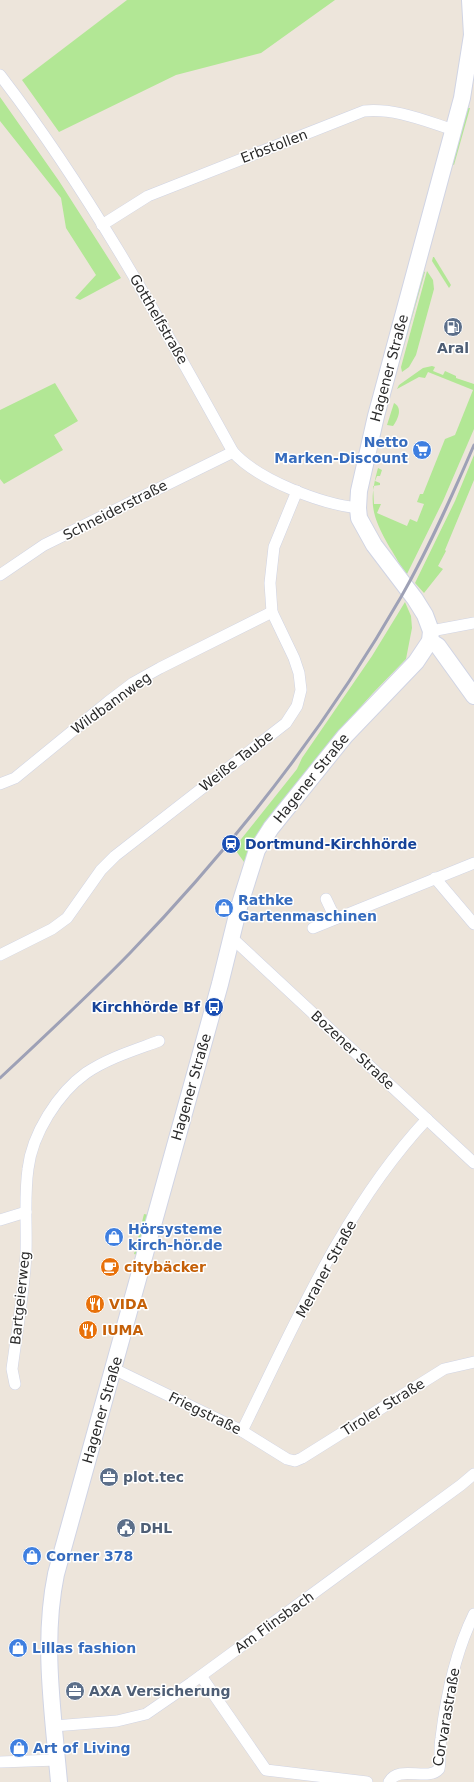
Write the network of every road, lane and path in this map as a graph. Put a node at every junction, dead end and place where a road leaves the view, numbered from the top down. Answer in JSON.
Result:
{"nodes":[{"id":1,"x":470,"y":0,"type":"edge"},
{"id":2,"x":0,"y":75,"type":"edge"},
{"id":3,"x":454,"y":130,"type":"junction"},
{"id":4,"x":102,"y":224,"type":"junction"},
{"id":5,"x":233,"y":452,"type":"junction"},
{"id":6,"x":298,"y":491,"type":"junction"},
{"id":7,"x":358,"y":508,"type":"junction"},
{"id":8,"x":0,"y":575,"type":"edge"},
{"id":9,"x":272,"y":612,"type":"junction"},
{"id":10,"x":474,"y":623,"type":"edge"},
{"id":11,"x":430,"y":636,"type":"junction"},
{"id":12,"x":474,"y":696,"type":"edge"},
{"id":13,"x":0,"y":784,"type":"edge"},
{"id":14,"x":474,"y":863,"type":"edge"},
{"id":15,"x":436,"y":878,"type":"junction"},
{"id":16,"x":326,"y":899,"type":"dead end"},
{"id":17,"x":335,"y":918,"type":"junction"},
{"id":18,"x":474,"y":924,"type":"edge"},
{"id":19,"x":313,"y":928,"type":"dead end"},
{"id":20,"x":232,"y":938,"type":"junction"},
{"id":21,"x":0,"y":955,"type":"edge"},
{"id":22,"x":159,"y":1041,"type":"dead end"},
{"id":23,"x":427,"y":1119,"type":"junction"},
{"id":24,"x":474,"y":1163,"type":"edge"},
{"id":25,"x":26,"y":1212,"type":"junction"},
{"id":26,"x":0,"y":1220,"type":"edge"},
{"id":27,"x":474,"y":1362,"type":"edge"},
{"id":28,"x":114,"y":1369,"type":"junction"},
{"id":29,"x":14,"y":1384,"type":"dead end"},
{"id":30,"x":242,"y":1431,"type":"junction"},
{"id":31,"x":295,"y":1461,"type":"joint"},
{"id":32,"x":474,"y":1474,"type":"edge"},
{"id":33,"x":474,"y":1614,"type":"edge"},
{"id":34,"x":201,"y":1676,"type":"junction"},
{"id":35,"x":54,"y":1726,"type":"junction"},
{"id":36,"x":57,"y":1760,"type":"junction"},
{"id":37,"x":0,"y":1762,"type":"edge"},
{"id":38,"x":59,"y":1782,"type":"edge"},
{"id":39,"x":366,"y":1782,"type":"edge"},
{"id":40,"x":389,"y":1782,"type":"edge"}],
"edges":[{"from":1,"to":3,"type":"main road","name":"Hagener Straße"},
{"from":2,"to":4,"type":"street","name":"Gotthelfstraße"},
{"from":3,"to":4,"type":"street","name":"Erbstollen"},
{"from":3,"to":7,"type":"main road","name":"Hagener Straße"},
{"from":4,"to":5,"type":"street","name":"Gotthelfstraße"},
{"from":5,"to":6,"type":"street","name":"Gotthelfstraße"},
{"from":5,"to":8,"type":"street","name":"Schneiderstraße"},
{"from":6,"to":7,"type":"street","name":"Gotthelfstraße"},
{"from":6,"to":9,"type":"street","name":"Weiße Taube"},
{"from":7,"to":11,"type":"main road","name":"Hagener Straße"},
{"from":9,"to":13,"type":"street","name":"Wildbannweg"},
{"from":9,"to":21,"type":"street","name":"Weiße Taube"},
{"from":10,"to":11,"type":"street"},
{"from":11,"to":12,"type":"main road"},
{"from":11,"to":20,"type":"main road","name":"Hagener Straße"},
{"from":14,"to":15,"type":"street"},
{"from":15,"to":17,"type":"street"},
{"from":15,"to":18,"type":"street"},
{"from":16,"to":17,"type":"street"},
{"from":17,"to":19,"type":"street"},
{"from":20,"to":23,"type":"street","name":"Bozener Straße"},
{"from":20,"to":28,"type":"main road","name":"Hagener Straße"},
{"from":22,"to":25,"type":"street","name":"Bartgeierweg"},
{"from":23,"to":24,"type":"street","name":"Bozener Straße"},
{"from":23,"to":30,"type":"street","name":"Meraner Straße"},
{"from":25,"to":26,"type":"street"},
{"from":25,"to":29,"type":"street","name":"Bartgeierweg"},
{"from":27,"to":31,"type":"street","name":"Tiroler Straße"},
{"from":28,"to":30,"type":"street","name":"Friegstraße"},
{"from":28,"to":35,"type":"main road","name":"Hagener Straße"},
{"from":30,"to":31,"type":"street","name":"Friegstraße"},
{"from":32,"to":34,"type":"street","name":"Am Flinsbach"},
{"from":33,"to":40,"type":"street","name":"Corvarastraße"},
{"from":34,"to":35,"type":"street","name":"Am Flinsbach"},
{"from":34,"to":39,"type":"street"},
{"from":35,"to":36,"type":"main road","name":"Hagener Straße"},
{"from":36,"to":37,"type":"street"},
{"from":36,"to":38,"type":"main road","name":"Hagener Straße"}]}
